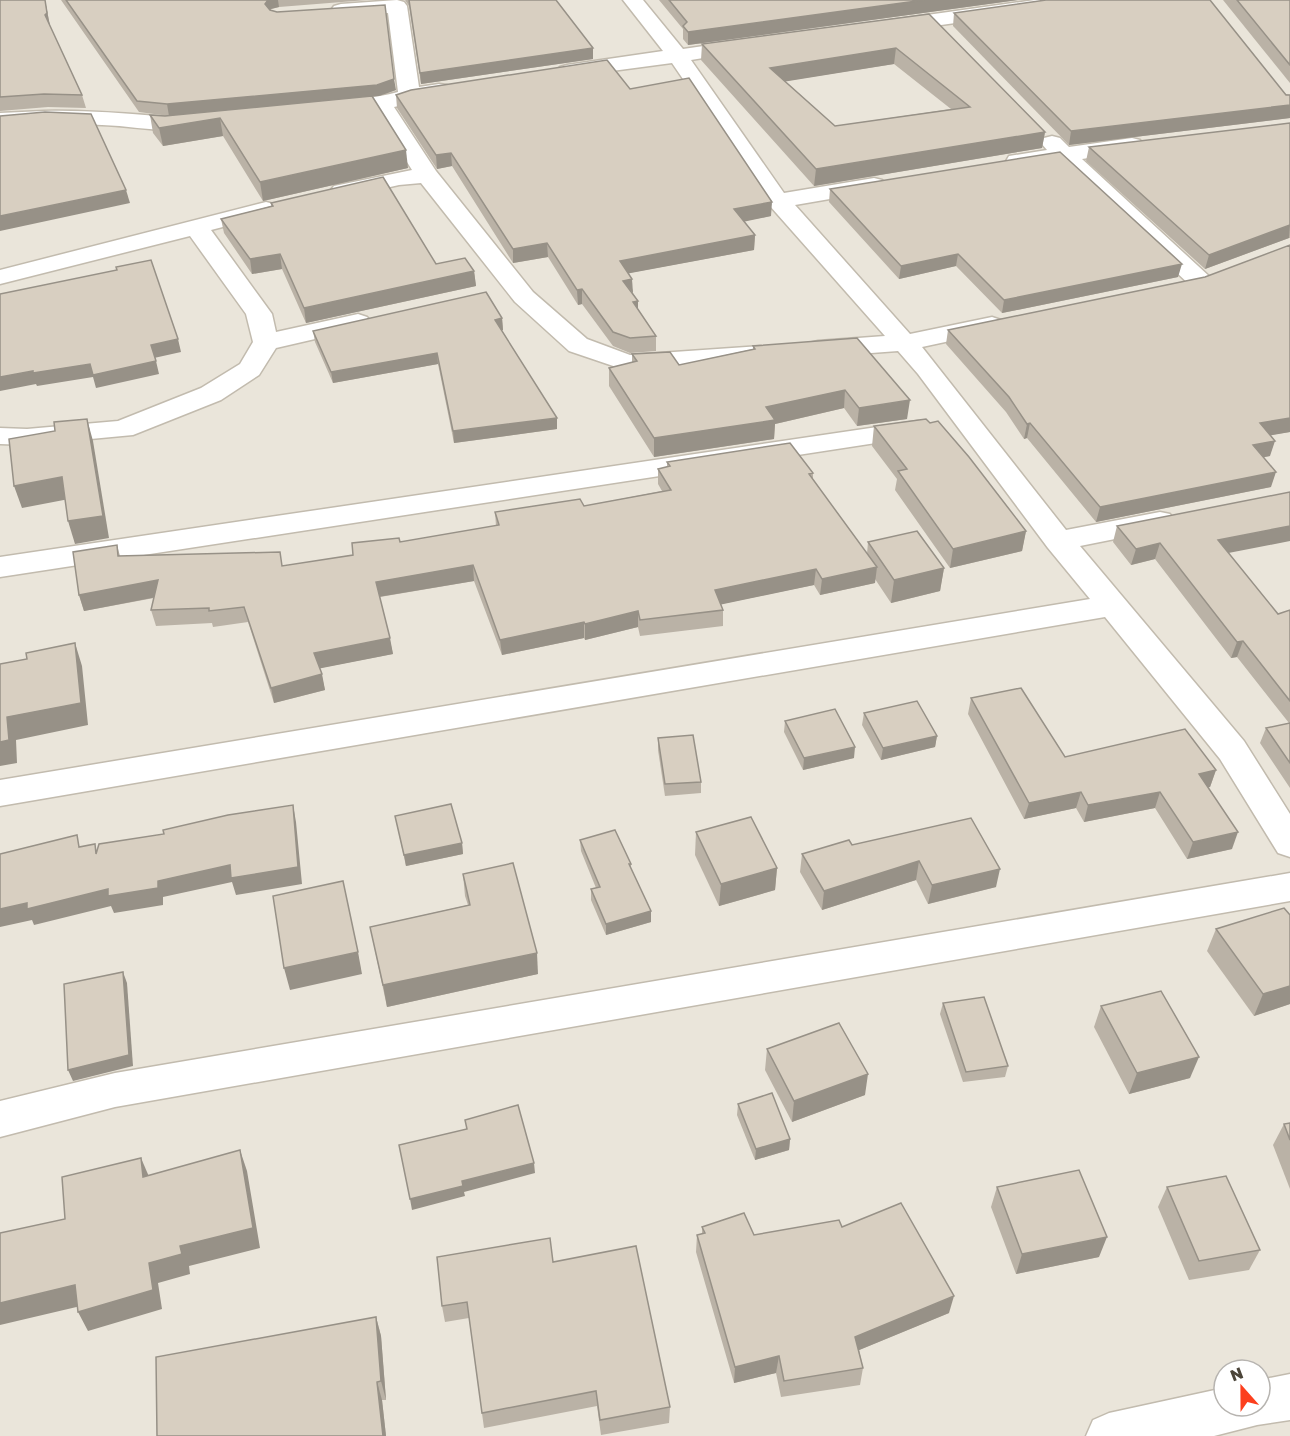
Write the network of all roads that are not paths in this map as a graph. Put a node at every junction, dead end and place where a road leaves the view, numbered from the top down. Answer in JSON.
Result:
{"nodes":[{"id":1,"x":633,"y":0,"type":"edge"},
{"id":2,"x":1078,"y":0,"type":"edge"},
{"id":3,"x":327,"y":11,"type":"edge"},
{"id":4,"x":934,"y":21,"type":"junction"},
{"id":5,"x":872,"y":29,"type":"edge"},
{"id":6,"x":950,"y":37,"type":"edge"},
{"id":7,"x":769,"y":43,"type":"edge"},
{"id":8,"x":677,"y":55,"type":"junction"},
{"id":9,"x":549,"y":74,"type":"edge"},
{"id":10,"x":455,"y":88,"type":"edge"},
{"id":11,"x":409,"y":95,"type":"junction"},
{"id":12,"x":381,"y":104,"type":"junction"},
{"id":13,"x":315,"y":111,"type":"edge"},
{"id":14,"x":0,"y":120,"type":"edge"},
{"id":15,"x":215,"y":120,"type":"edge"},
{"id":16,"x":1039,"y":129,"type":"edge"},
{"id":17,"x":1156,"y":141,"type":"edge"},
{"id":18,"x":1063,"y":154,"type":"junction"},
{"id":19,"x":995,"y":165,"type":"edge"},
{"id":20,"x":427,"y":175,"type":"junction"},
{"id":21,"x":892,"y":182,"type":"edge"},
{"id":22,"x":320,"y":197,"type":"edge"},
{"id":23,"x":778,"y":201,"type":"junction"},
{"id":24,"x":286,"y":205,"type":"edge"},
{"id":25,"x":196,"y":227,"type":"junction"},
{"id":26,"x":0,"y":278,"type":"edge"},
{"id":27,"x":1201,"y":281,"type":"edge"},
{"id":28,"x":380,"y":317,"type":"edge"},
{"id":29,"x":1018,"y":320,"type":"edge"},
{"id":30,"x":266,"y":342,"type":"junction"},
{"id":31,"x":903,"y":343,"type":"junction"},
{"id":32,"x":967,"y":421,"type":"junction"},
{"id":33,"x":0,"y":436,"type":"edge"},
{"id":34,"x":1186,"y":516,"type":"edge"},
{"id":35,"x":1059,"y":541,"type":"junction"},
{"id":36,"x":0,"y":567,"type":"edge"},
{"id":37,"x":1111,"y":606,"type":"junction"},
{"id":38,"x":0,"y":793,"type":"edge"},
{"id":39,"x":1290,"y":843,"type":"edge"},
{"id":40,"x":1290,"y":887,"type":"edge"},
{"id":41,"x":0,"y":1119,"type":"edge"},
{"id":42,"x":1290,"y":1397,"type":"edge"},
{"id":43,"x":1272,"y":1401,"type":"edge"},
{"id":44,"x":1212,"y":1414,"type":"edge"},
{"id":45,"x":1109,"y":1436,"type":"edge"}],
"edges":[{"from":1,"to":8,"type":"street"},
{"from":2,"to":4,"type":"street"},
{"from":3,"to":11,"type":"street"},
{"from":4,"to":5,"type":"street"},
{"from":4,"to":6,"type":"street"},
{"from":7,"to":8,"type":"street"},
{"from":8,"to":9,"type":"street"},
{"from":8,"to":23,"type":"street"},
{"from":10,"to":11,"type":"street"},
{"from":11,"to":12,"type":"street"},
{"from":12,"to":13,"type":"street"},
{"from":12,"to":20,"type":"street"},
{"from":14,"to":15,"type":"street"},
{"from":16,"to":18,"type":"street"},
{"from":17,"to":18,"type":"street"},
{"from":18,"to":19,"type":"street"},
{"from":18,"to":27,"type":"street"},
{"from":20,"to":22,"type":"street"},
{"from":20,"to":31,"type":"street"},
{"from":21,"to":23,"type":"street"},
{"from":23,"to":31,"type":"street"},
{"from":24,"to":25,"type":"street"},
{"from":25,"to":26,"type":"street"},
{"from":25,"to":30,"type":"street"},
{"from":28,"to":30,"type":"street"},
{"from":29,"to":31,"type":"street"},
{"from":30,"to":33,"type":"street"},
{"from":31,"to":32,"type":"street"},
{"from":32,"to":35,"type":"street"},
{"from":32,"to":36,"type":"street"},
{"from":34,"to":35,"type":"street"},
{"from":35,"to":37,"type":"street"},
{"from":37,"to":38,"type":"street"},
{"from":37,"to":39,"type":"street"},
{"from":40,"to":41,"type":"street"},
{"from":42,"to":43,"type":"street"},
{"from":44,"to":45,"type":"street"}]}
